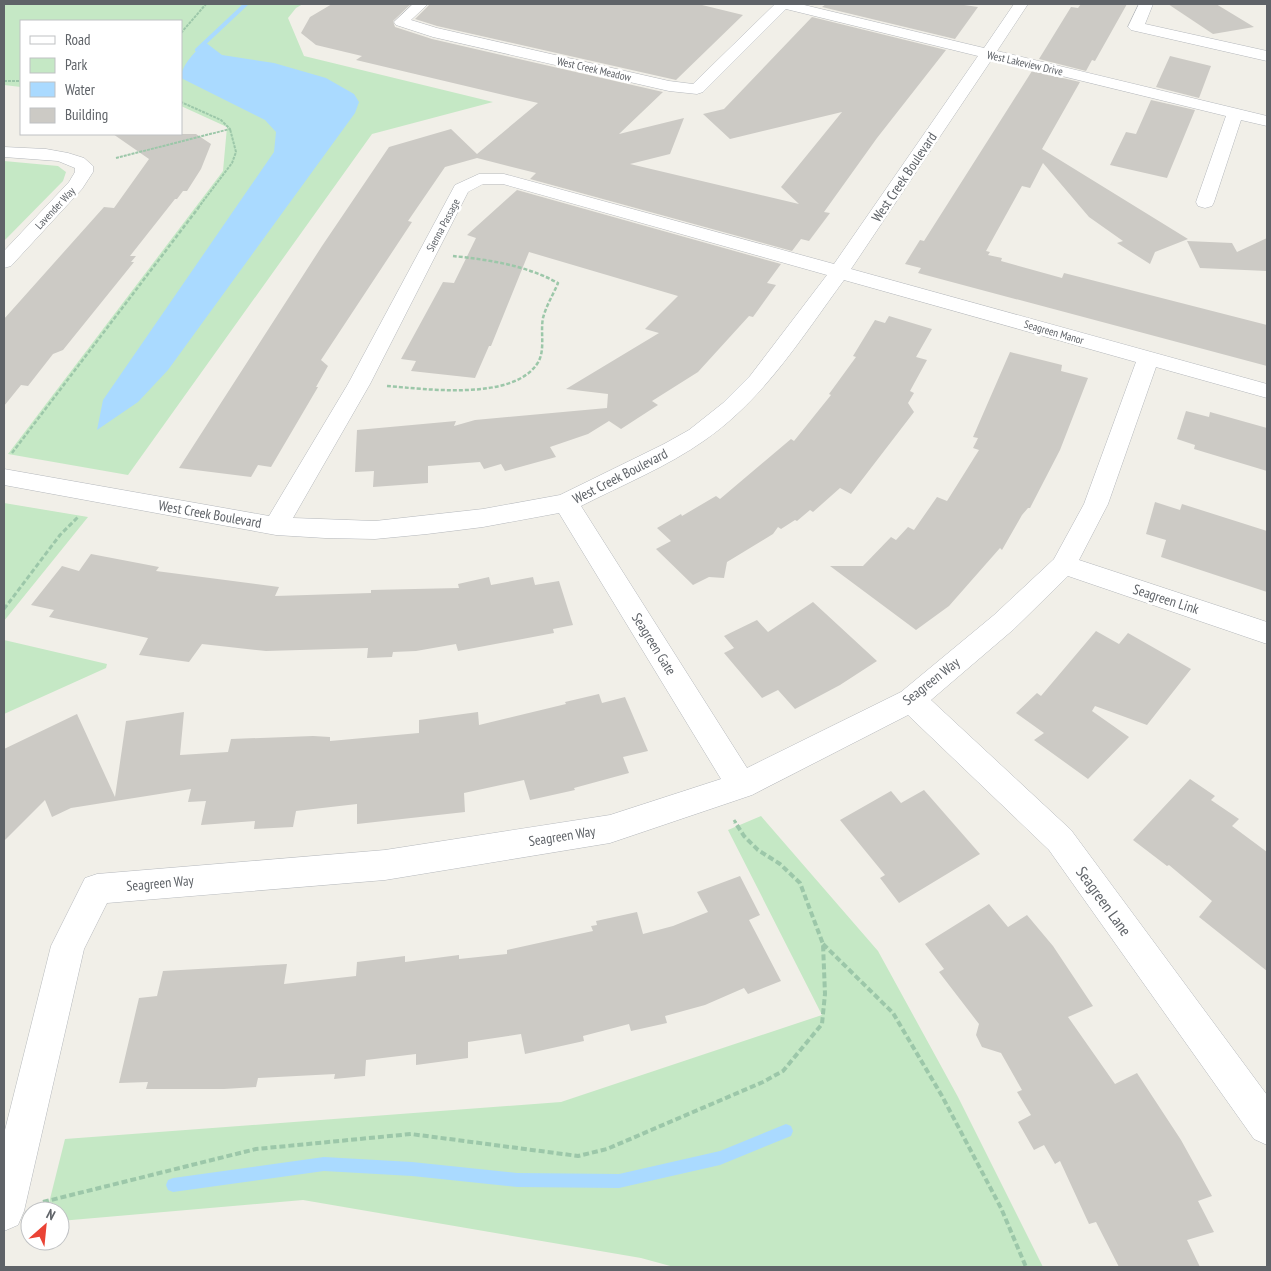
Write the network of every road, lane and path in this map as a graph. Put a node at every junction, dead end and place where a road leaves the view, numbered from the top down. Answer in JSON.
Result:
{"nodes":[{"id":1,"x":206,"y":4,"type":"edge"},
{"id":2,"x":421,"y":4,"type":"edge"},
{"id":3,"x":783,"y":4,"type":"edge"},
{"id":4,"x":1021,"y":4,"type":"edge"},
{"id":5,"x":1146,"y":4,"type":"edge"},
{"id":6,"x":182,"y":32,"type":"edge"},
{"id":7,"x":986,"y":54,"type":"junction"},
{"id":8,"x":1267,"y":56,"type":"edge"},
{"id":9,"x":20,"y":80,"type":"edge"},
{"id":10,"x":4,"y":81,"type":"edge"},
{"id":11,"x":182,"y":102,"type":"edge"},
{"id":12,"x":1235,"y":113,"type":"junction"},
{"id":13,"x":1267,"y":121,"type":"edge"},
{"id":14,"x":230,"y":129,"type":"junction"},
{"id":15,"x":4,"y":152,"type":"edge"},
{"id":16,"x":116,"y":158,"type":"dead end"},
{"id":17,"x":1205,"y":202,"type":"dead end"},
{"id":18,"x":428,"y":253,"type":"junction"},
{"id":19,"x":4,"y":262,"type":"edge"},
{"id":20,"x":840,"y":271,"type":"junction"},
{"id":21,"x":1148,"y":359,"type":"junction"},
{"id":22,"x":358,"y":384,"type":"junction"},
{"id":23,"x":1267,"y":391,"type":"edge"},
{"id":24,"x":6,"y":468,"type":"edge"},
{"id":25,"x":566,"y":503,"type":"junction"},
{"id":26,"x":83,"y":513,"type":"dead end"},
{"id":27,"x":276,"y":526,"type":"junction"},
{"id":28,"x":1064,"y":565,"type":"junction"},
{"id":29,"x":4,"y":609,"type":"edge"},
{"id":30,"x":1267,"y":633,"type":"edge"},
{"id":31,"x":911,"y":700,"type":"junction"},
{"id":32,"x":742,"y":786,"type":"junction"},
{"id":33,"x":734,"y":820,"type":"dead end"},
{"id":34,"x":823,"y":944,"type":"junction"},
{"id":35,"x":1267,"y":1126,"type":"edge"},
{"id":36,"x":47,"y":1201,"type":"edge"},
{"id":37,"x":4,"y":1211,"type":"edge"},
{"id":38,"x":1026,"y":1267,"type":"edge"}],
"edges":[{"from":1,"to":6,"type":"path"},
{"from":2,"to":3,"type":"street","name":"West Creek Meadow"},
{"from":3,"to":7,"type":"street","name":"West Lakeview Drive"},
{"from":4,"to":7,"type":"street","name":"West Creek Boulevard"},
{"from":5,"to":8,"type":"street"},
{"from":7,"to":12,"type":"street","name":"West Lakeview Drive"},
{"from":7,"to":20,"type":"street","name":"West Creek Boulevard"},
{"from":9,"to":10,"type":"path"},
{"from":11,"to":14,"type":"path"},
{"from":12,"to":13,"type":"street","name":"West Lakeview Drive"},
{"from":12,"to":17,"type":"street"},
{"from":14,"to":16,"type":"path"},
{"from":14,"to":24,"type":"path"},
{"from":15,"to":19,"type":"street","name":"Lavender Way"},
{"from":18,"to":20,"type":"street","name":"Sienna Passage"},
{"from":18,"to":22,"type":"street","name":"Sienna Passage"},
{"from":18,"to":22,"type":"path"},
{"from":20,"to":21,"type":"street","name":"Seagreen Manor"},
{"from":20,"to":25,"type":"street","name":"West Creek Boulevard"},
{"from":21,"to":23,"type":"street","name":"Seagreen Manor"},
{"from":21,"to":28,"type":"street","name":"Seagreen Way"},
{"from":22,"to":27,"type":"street","name":"Sienna Passage"},
{"from":24,"to":27,"type":"street","name":"West Creek Boulevard"},
{"from":25,"to":27,"type":"street","name":"West Creek Boulevard"},
{"from":25,"to":32,"type":"street","name":"Seagreen Gate"},
{"from":26,"to":29,"type":"path"},
{"from":28,"to":30,"type":"street","name":"Seagreen Link"},
{"from":28,"to":31,"type":"street","name":"Seagreen Way"},
{"from":31,"to":32,"type":"street","name":"Seagreen Way"},
{"from":31,"to":35,"type":"street","name":"Seagreen Lane"},
{"from":32,"to":37,"type":"street","name":"Seagreen Way"},
{"from":33,"to":34,"type":"path"},
{"from":34,"to":36,"type":"path"},
{"from":34,"to":38,"type":"path"}]}
